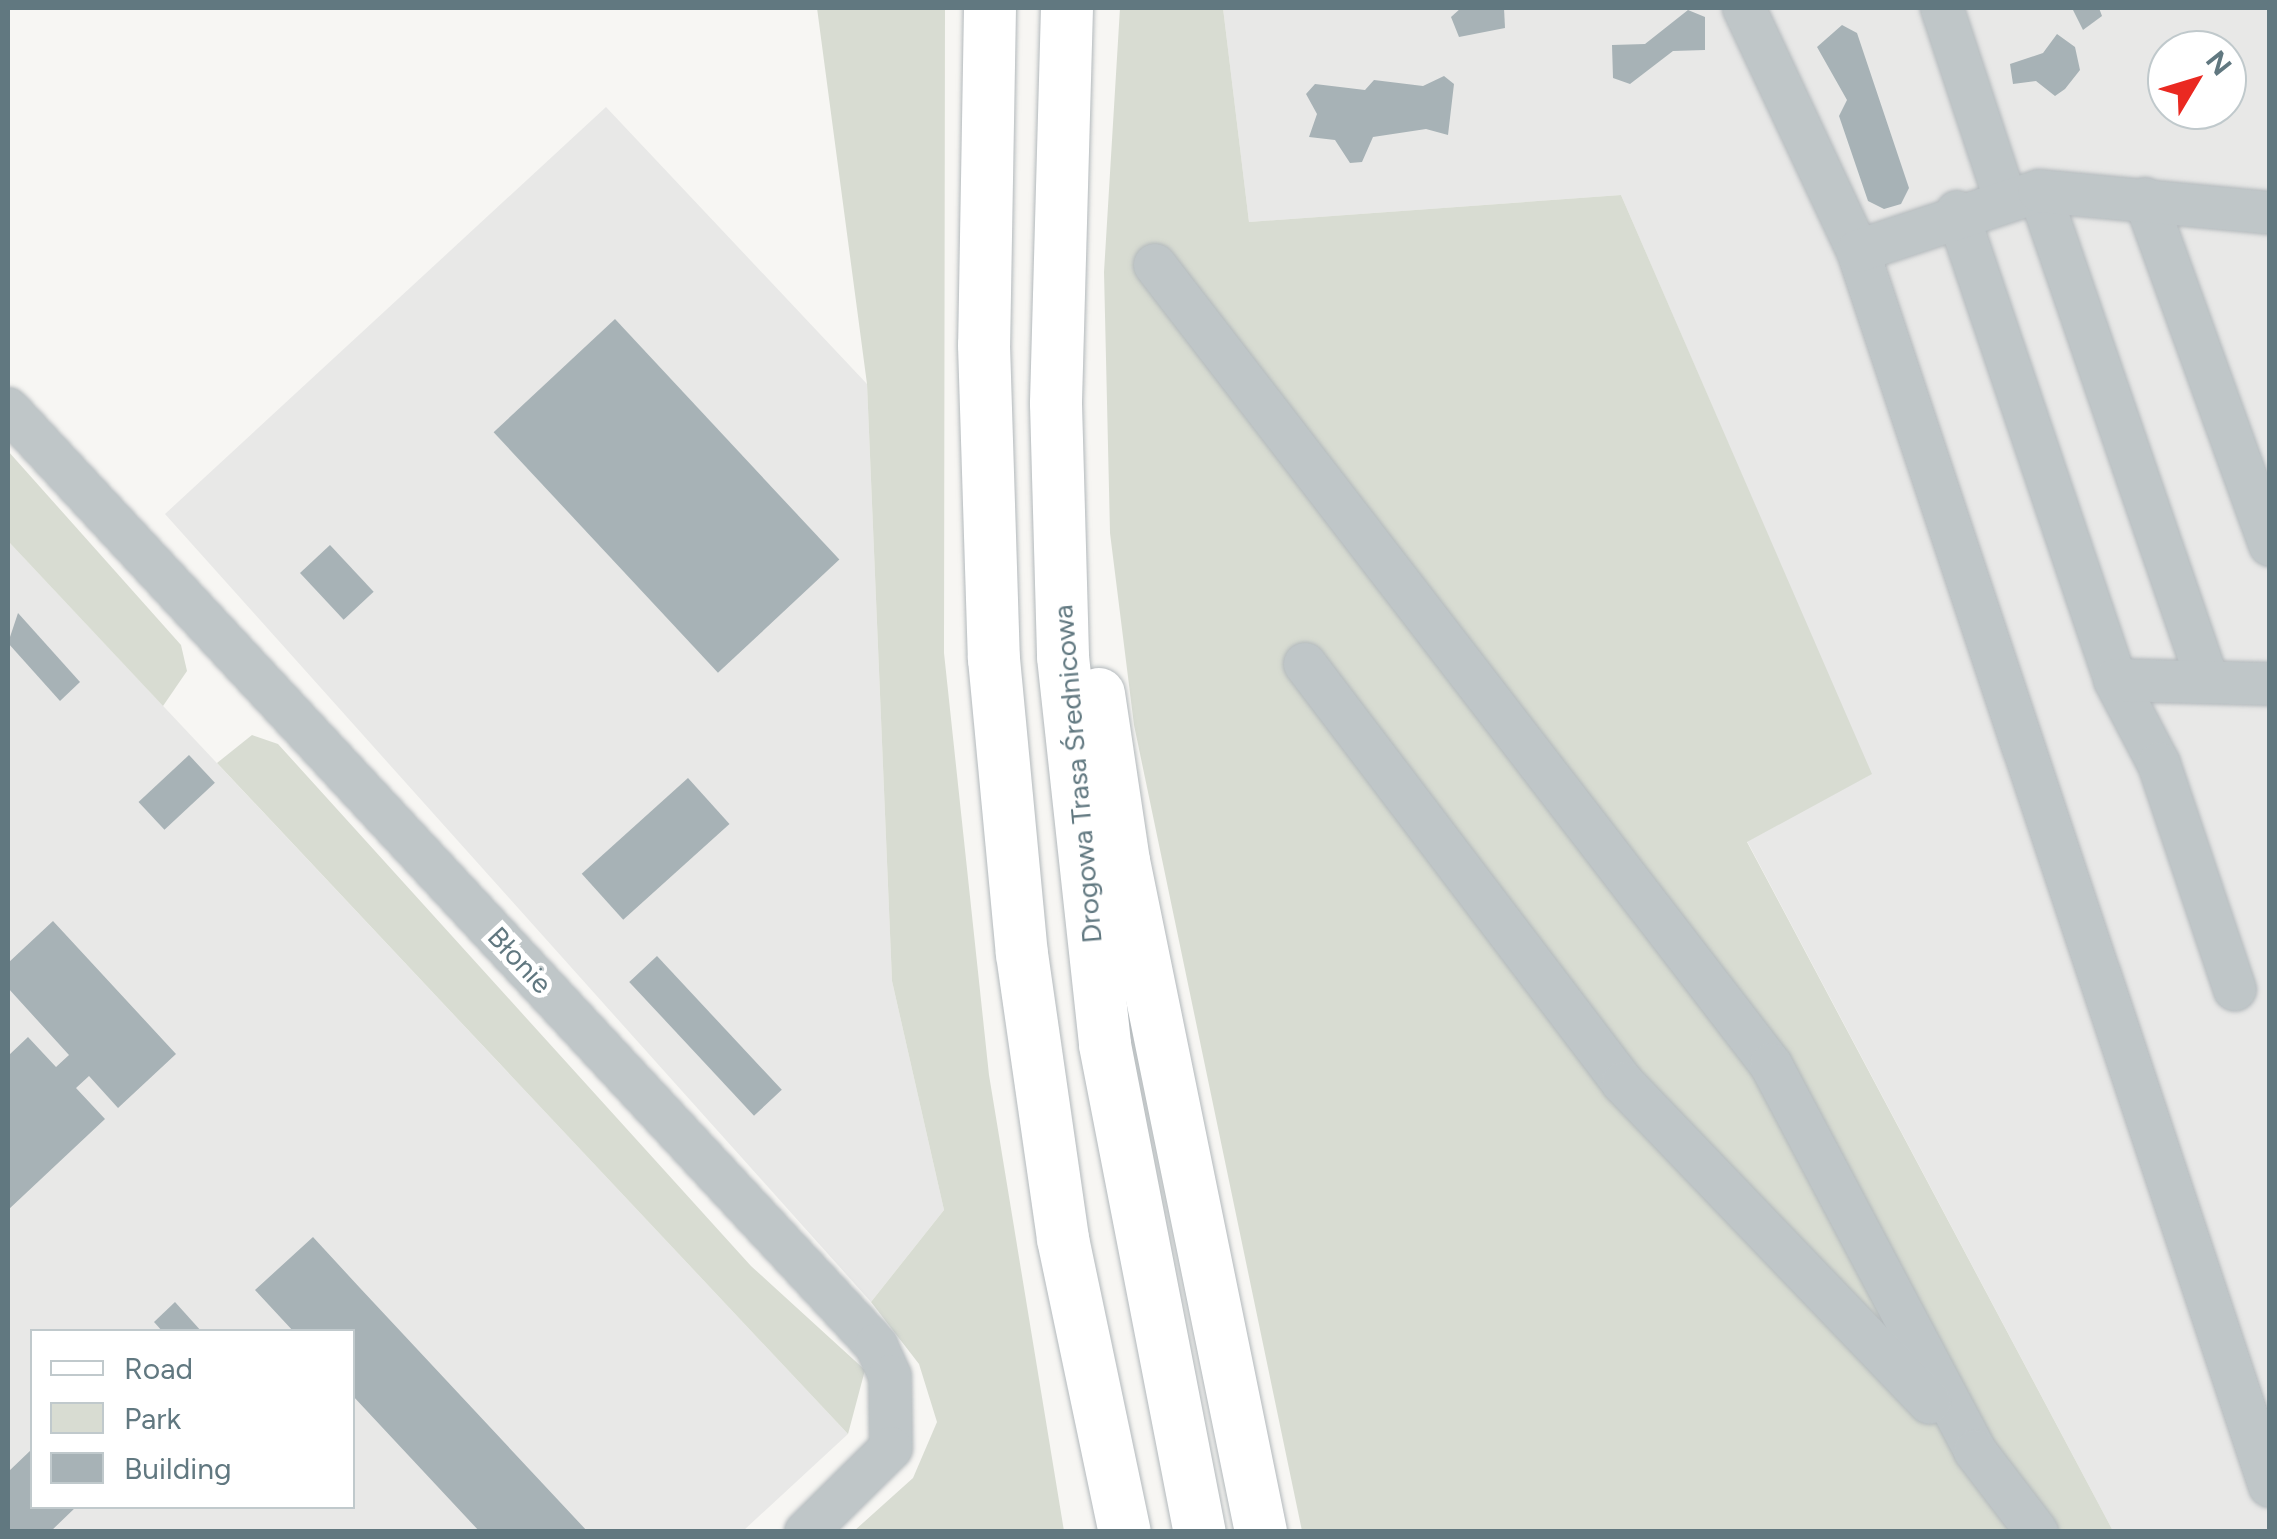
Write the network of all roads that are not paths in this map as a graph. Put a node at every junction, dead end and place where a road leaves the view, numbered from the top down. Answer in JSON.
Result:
{"nodes":[{"id":1,"x":990,"y":8,"type":"edge"},
{"id":2,"x":1067,"y":8,"type":"edge"},
{"id":3,"x":1744,"y":8,"type":"edge"},
{"id":4,"x":1942,"y":8,"type":"edge"},
{"id":5,"x":2022,"y":194,"type":"junction"},
{"id":6,"x":2145,"y":198,"type":"junction"},
{"id":7,"x":1957,"y":212,"type":"junction"},
{"id":8,"x":2270,"y":213,"type":"edge"},
{"id":9,"x":1858,"y":252,"type":"junction"},
{"id":10,"x":1155,"y":265,"type":"dead end"},
{"id":11,"x":1056,"y":404,"type":"junction"},
{"id":12,"x":8,"y":410,"type":"edge"},
{"id":13,"x":2270,"y":544,"type":"edge"},
{"id":14,"x":1305,"y":664,"type":"dead end"},
{"id":15,"x":2115,"y":680,"type":"junction"},
{"id":16,"x":2208,"y":682,"type":"junction"},
{"id":17,"x":2270,"y":684,"type":"edge"},
{"id":18,"x":2235,"y":990,"type":"dead end"},
{"id":19,"x":1975,"y":1452,"type":"junction"},
{"id":20,"x":2270,"y":1486,"type":"edge"},
{"id":21,"x":806,"y":1532,"type":"edge"},
{"id":22,"x":1125,"y":1532,"type":"edge"},
{"id":23,"x":1200,"y":1532,"type":"edge"},
{"id":24,"x":1261,"y":1532,"type":"edge"},
{"id":25,"x":2037,"y":1532,"type":"edge"}],
"edges":[{"from":1,"to":22,"type":"main road"},
{"from":2,"to":11,"type":"main road","name":"Drogowa Trasa Średnicowa"},
{"from":3,"to":9,"type":"lane"},
{"from":4,"to":5,"type":"lane"},
{"from":5,"to":6,"type":"lane"},
{"from":5,"to":7,"type":"lane"},
{"from":5,"to":16,"type":"lane"},
{"from":6,"to":8,"type":"lane"},
{"from":6,"to":13,"type":"lane"},
{"from":7,"to":9,"type":"lane"},
{"from":7,"to":15,"type":"lane"},
{"from":9,"to":20,"type":"lane"},
{"from":10,"to":19,"type":"lane"},
{"from":11,"to":23,"type":"main road","name":"Drogowa Trasa Średnicowa"},
{"from":11,"to":24,"type":"main road"},
{"from":12,"to":21,"type":"lane","name":"Błonie"},
{"from":14,"to":19,"type":"lane"},
{"from":15,"to":16,"type":"lane"},
{"from":15,"to":18,"type":"lane"},
{"from":16,"to":17,"type":"lane"},
{"from":19,"to":25,"type":"lane"}]}
